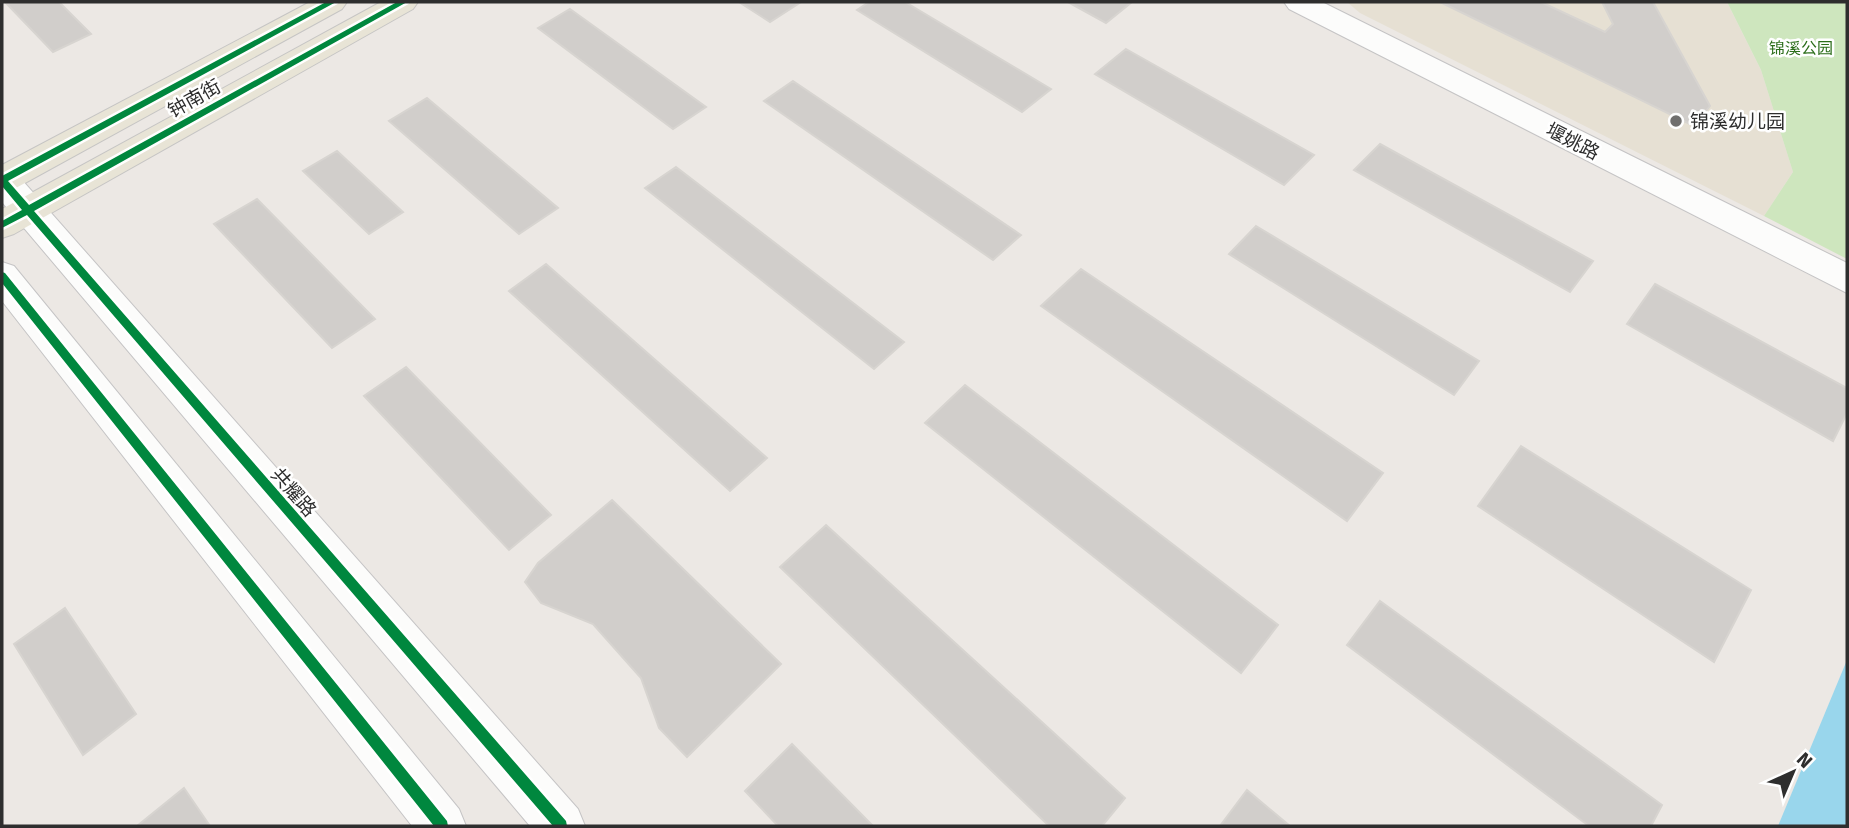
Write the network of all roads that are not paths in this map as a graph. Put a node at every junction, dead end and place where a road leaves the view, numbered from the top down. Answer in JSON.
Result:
{"nodes":[{"id":1,"x":332,"y":2,"type":"edge"},
{"id":2,"x":403,"y":2,"type":"edge"},
{"id":3,"x":1299,"y":2,"type":"edge"},
{"id":4,"x":2,"y":180,"type":"edge"},
{"id":5,"x":15,"y":218,"type":"edge"},
{"id":6,"x":2,"y":276,"type":"edge"},
{"id":7,"x":1847,"y":279,"type":"edge"},
{"id":8,"x":442,"y":826,"type":"edge"},
{"id":9,"x":561,"y":826,"type":"edge"}],
"edges":[{"from":1,"to":4,"type":"main road","name":"钟南街"},
{"from":2,"to":5,"type":"main road","name":"钟南街"},
{"from":3,"to":7,"type":"street","name":"堰姚路"},
{"from":4,"to":5,"type":"street","name":"共耀路"},
{"from":5,"to":9,"type":"street","name":"共耀路"},
{"from":6,"to":8,"type":"street"}]}
